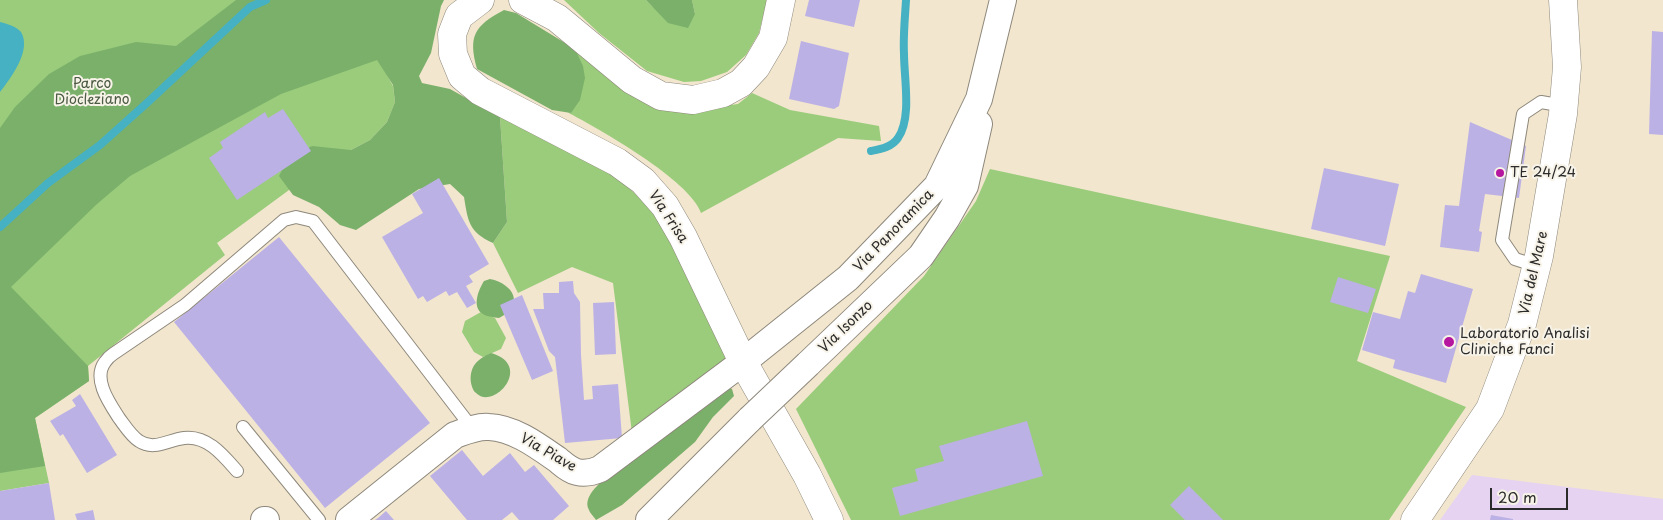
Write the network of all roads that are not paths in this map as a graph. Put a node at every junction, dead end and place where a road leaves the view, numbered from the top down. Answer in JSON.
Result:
{"nodes":[{"id":1,"x":480,"y":0,"type":"edge"},
{"id":2,"x":523,"y":0,"type":"edge"},
{"id":3,"x":781,"y":0,"type":"edge"},
{"id":4,"x":1003,"y":0,"type":"edge"},
{"id":5,"x":1562,"y":0,"type":"edge"},
{"id":6,"x":979,"y":99,"type":"junction"},
{"id":7,"x":1564,"y":106,"type":"junction"},
{"id":8,"x":1537,"y":266,"type":"junction"},
{"id":9,"x":743,"y":362,"type":"junction"},
{"id":10,"x":243,"y":427,"type":"dead end"},
{"id":11,"x":472,"y":428,"type":"junction"},
{"id":12,"x":237,"y":471,"type":"dead end"},
{"id":13,"x":320,"y":520,"type":"edge"},
{"id":14,"x":348,"y":520,"type":"edge"},
{"id":15,"x":649,"y":520,"type":"edge"},
{"id":16,"x":829,"y":520,"type":"edge"},
{"id":17,"x":1415,"y":520,"type":"edge"}],
"edges":[{"from":1,"to":9,"type":"street","name":"Via Frisa"},
{"from":2,"to":3,"type":"street"},
{"from":4,"to":6,"type":"street","name":"Via Panoramica"},
{"from":5,"to":7,"type":"street","name":"Via del Mare"},
{"from":6,"to":9,"type":"street","name":"Via Panoramica"},
{"from":6,"to":15,"type":"street","name":"Via Isonzo","bridge":true},
{"from":7,"to":8,"type":"street","name":"Via del Mare"},
{"from":7,"to":8,"type":"lane"},
{"from":8,"to":17,"type":"street","name":"Via del Mare"},
{"from":9,"to":11,"type":"street","name":"Via Piave"},
{"from":9,"to":16,"type":"street","name":"Via Frisa"},
{"from":10,"to":13,"type":"lane"},
{"from":11,"to":12,"type":"lane"},
{"from":11,"to":14,"type":"street","name":"Via Piave"}]}
